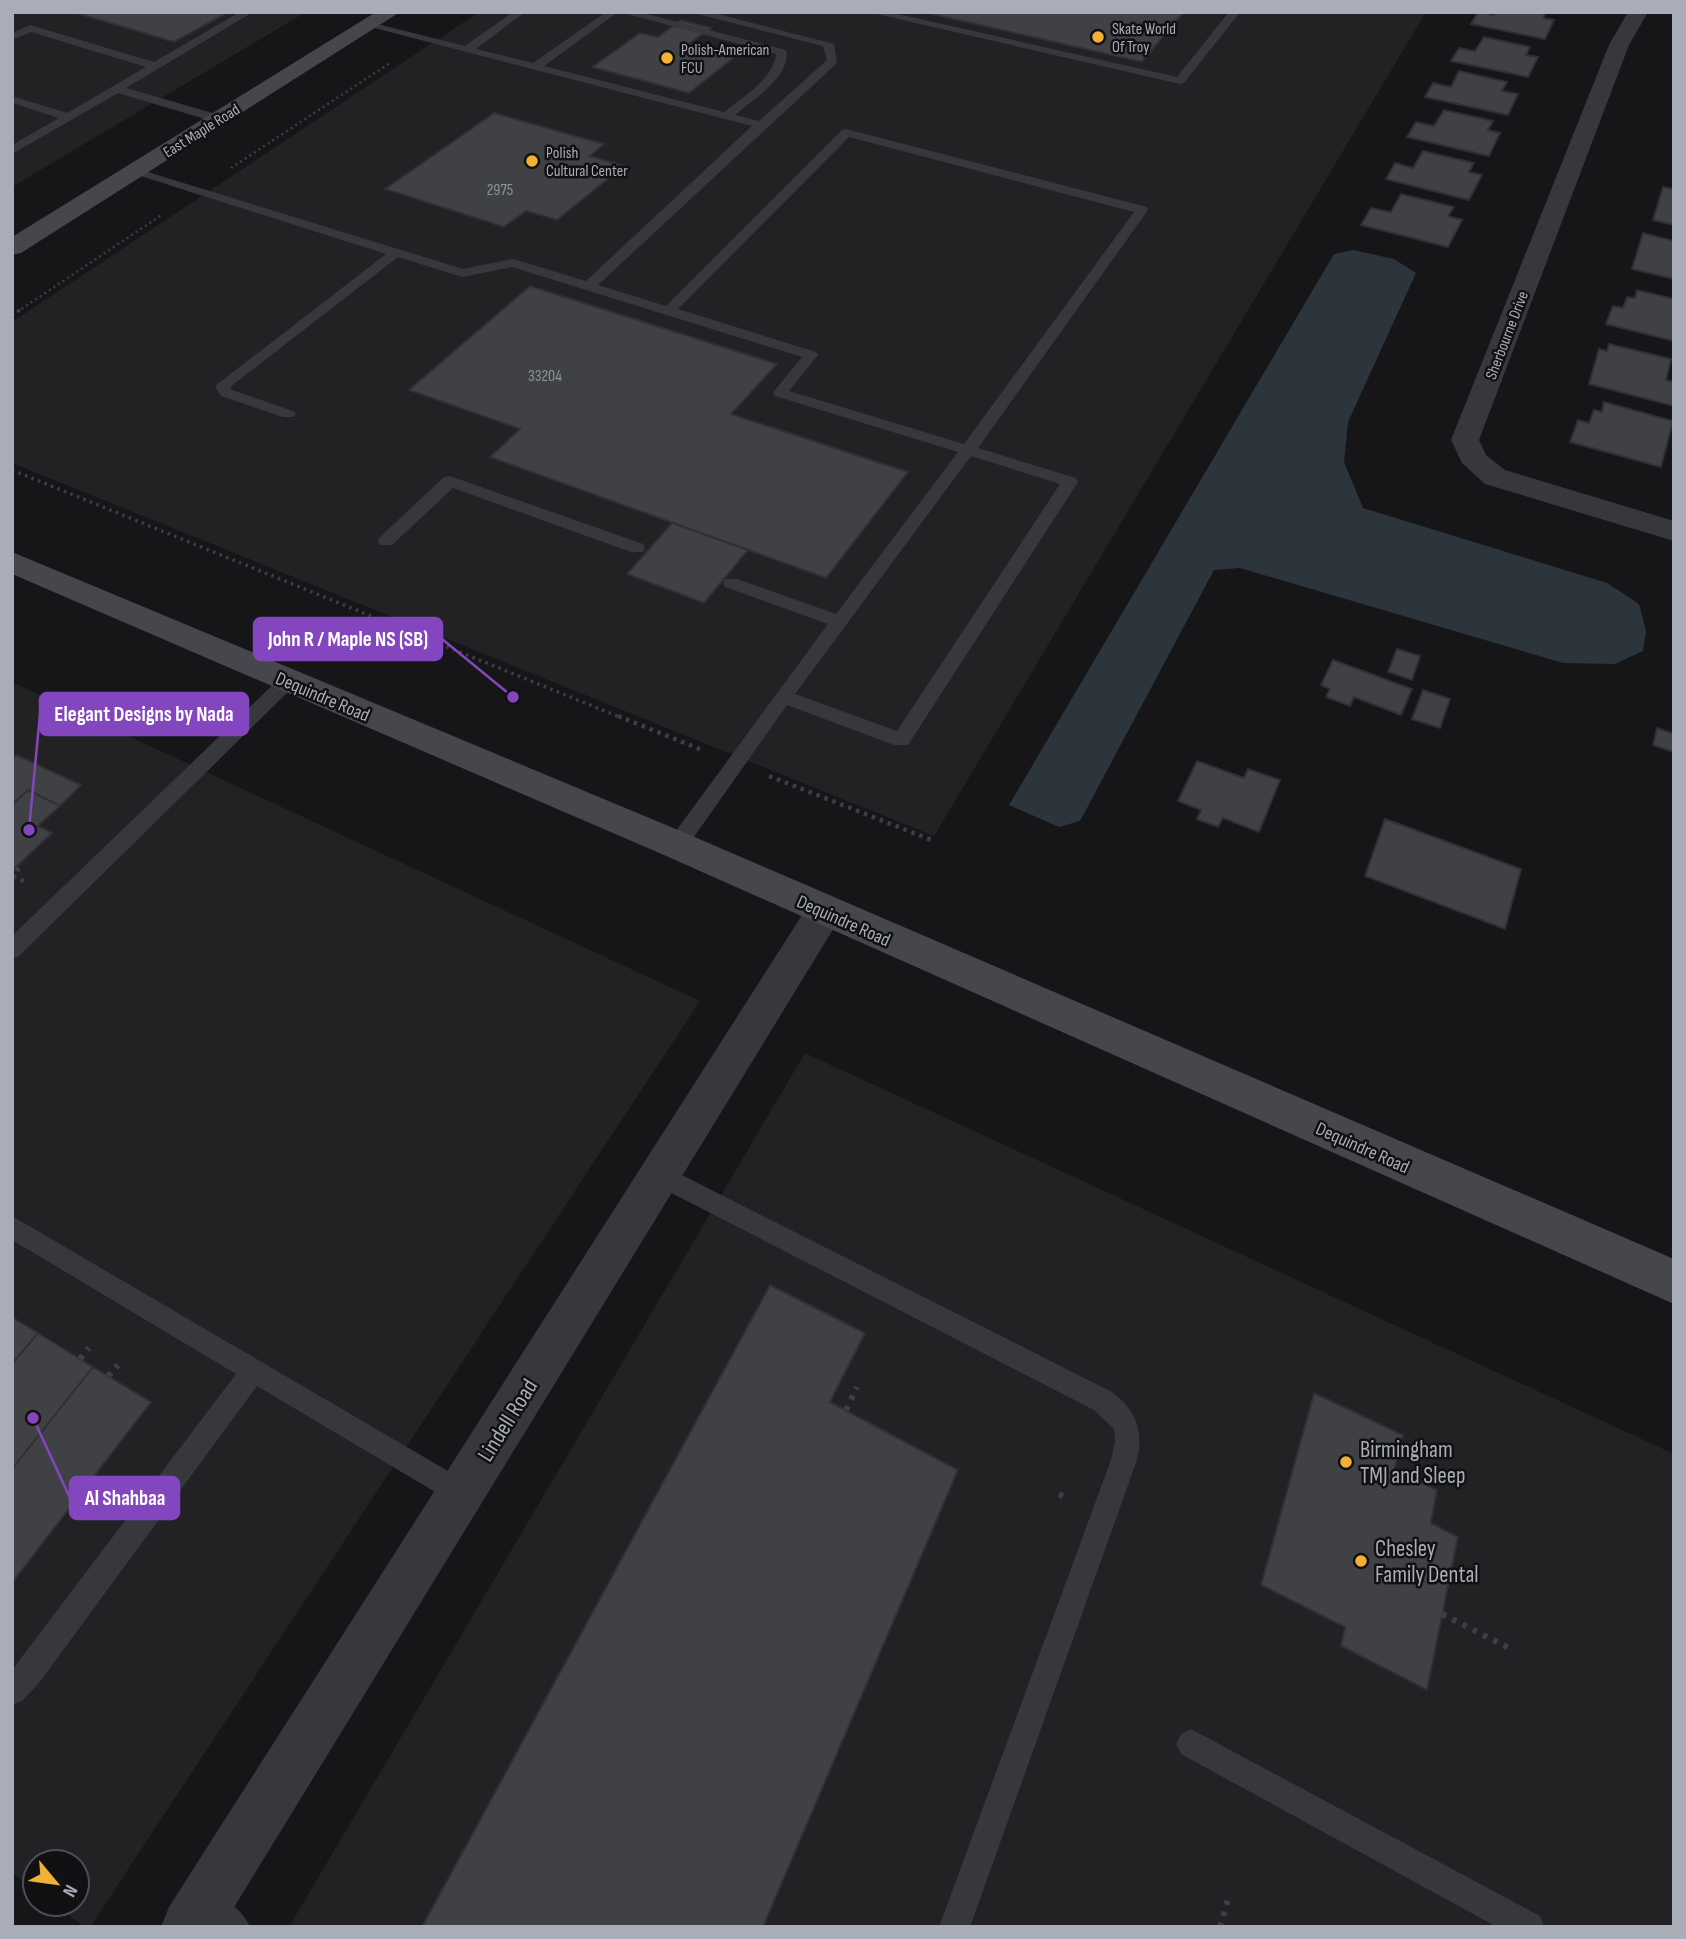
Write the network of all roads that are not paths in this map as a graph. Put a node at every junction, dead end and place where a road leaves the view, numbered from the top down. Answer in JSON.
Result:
{"nodes":[{"id":1,"x":248,"y":12,"type":"edge"},
{"id":2,"x":390,"y":12,"type":"edge"},
{"id":3,"x":520,"y":12,"type":"edge"},
{"id":4,"x":613,"y":12,"type":"edge"},
{"id":5,"x":625,"y":12,"type":"edge"},
{"id":6,"x":695,"y":12,"type":"edge"},
{"id":7,"x":873,"y":12,"type":"edge"},
{"id":8,"x":1235,"y":12,"type":"edge"},
{"id":9,"x":1638,"y":12,"type":"edge"},
{"id":10,"x":369,"y":25,"type":"junction"},
{"id":11,"x":12,"y":37,"type":"edge"},
{"id":12,"x":468,"y":49,"type":"junction"},
{"id":13,"x":156,"y":66,"type":"junction"},
{"id":14,"x":536,"y":67,"type":"junction"},
{"id":15,"x":117,"y":89,"type":"junction"},
{"id":16,"x":12,"y":99,"type":"edge"},
{"id":17,"x":726,"y":116,"type":"junction"},
{"id":18,"x":69,"y":117,"type":"junction"},
{"id":19,"x":219,"y":119,"type":"junction"},
{"id":20,"x":761,"y":125,"type":"junction"},
{"id":21,"x":12,"y":150,"type":"edge"},
{"id":22,"x":134,"y":172,"type":"junction"},
{"id":23,"x":12,"y":248,"type":"edge"},
{"id":24,"x":395,"y":253,"type":"junction"},
{"id":25,"x":587,"y":287,"type":"junction"},
{"id":26,"x":669,"y":311,"type":"junction"},
{"id":27,"x":288,"y":414,"type":"dead end"},
{"id":28,"x":968,"y":450,"type":"junction"},
{"id":29,"x":1674,"y":531,"type":"edge"},
{"id":30,"x":386,"y":541,"type":"dead end"},
{"id":31,"x":637,"y":548,"type":"dead end"},
{"id":32,"x":12,"y":562,"type":"edge"},
{"id":33,"x":731,"y":583,"type":"dead end"},
{"id":34,"x":840,"y":622,"type":"junction"},
{"id":35,"x":288,"y":681,"type":"junction"},
{"id":36,"x":783,"y":697,"type":"junction"},
{"id":37,"x":677,"y":845,"type":"junction"},
{"id":38,"x":824,"y":912,"type":"junction"},
{"id":39,"x":12,"y":950,"type":"edge"},
{"id":40,"x":660,"y":1175,"type":"junction"},
{"id":41,"x":12,"y":1227,"type":"edge"},
{"id":42,"x":1674,"y":1282,"type":"edge"},
{"id":43,"x":254,"y":1370,"type":"junction"},
{"id":44,"x":461,"y":1493,"type":"junction"},
{"id":45,"x":12,"y":1691,"type":"edge"},
{"id":46,"x":1191,"y":1744,"type":"dead end"},
{"id":47,"x":209,"y":1919,"type":"edge"},
{"id":48,"x":954,"y":1927,"type":"edge"},
{"id":49,"x":1529,"y":1927,"type":"edge"}],
"edges":[{"from":1,"to":13,"type":"lane"},
{"from":2,"to":10,"type":"main road","name":"East Maple Road"},
{"from":3,"to":12,"type":"lane"},
{"from":4,"to":14,"type":"lane"},
{"from":5,"to":17,"type":"lane"},
{"from":6,"to":20,"type":"lane"},
{"from":7,"to":8,"type":"lane"},
{"from":9,"to":29,"type":"street","name":"Sherbourne Drive"},
{"from":10,"to":12,"type":"lane"},
{"from":10,"to":19,"type":"main road","name":"East Maple Road"},
{"from":11,"to":13,"type":"lane"},
{"from":12,"to":14,"type":"lane"},
{"from":13,"to":15,"type":"lane"},
{"from":14,"to":17,"type":"lane"},
{"from":15,"to":18,"type":"lane"},
{"from":15,"to":19,"type":"lane"},
{"from":16,"to":18,"type":"lane"},
{"from":17,"to":20,"type":"lane"},
{"from":18,"to":21,"type":"lane"},
{"from":19,"to":22,"type":"main road","name":"East Maple Road"},
{"from":20,"to":25,"type":"lane"},
{"from":22,"to":23,"type":"main road","name":"East Maple Road"},
{"from":22,"to":24,"type":"lane"},
{"from":24,"to":25,"type":"lane"},
{"from":24,"to":27,"type":"lane"},
{"from":25,"to":26,"type":"lane"},
{"from":26,"to":28,"type":"lane"},
{"from":26,"to":28,"type":"lane"},
{"from":28,"to":34,"type":"lane"},
{"from":28,"to":36,"type":"lane"},
{"from":30,"to":31,"type":"lane"},
{"from":32,"to":35,"type":"main road","name":"Dequindre Road"},
{"from":33,"to":34,"type":"lane"},
{"from":34,"to":36,"type":"lane"},
{"from":35,"to":37,"type":"main road","name":"Dequindre Road"},
{"from":35,"to":39,"type":"lane"},
{"from":36,"to":37,"type":"lane"},
{"from":37,"to":38,"type":"main road","name":"Dequindre Road"},
{"from":38,"to":40,"type":"street","name":"Lindell Road"},
{"from":38,"to":42,"type":"main road","name":"Dequindre Road"},
{"from":40,"to":44,"type":"street","name":"Lindell Road"},
{"from":40,"to":48,"type":"lane"},
{"from":41,"to":43,"type":"lane"},
{"from":43,"to":44,"type":"lane"},
{"from":43,"to":45,"type":"lane"},
{"from":44,"to":47,"type":"street","name":"Lindell Road"},
{"from":46,"to":49,"type":"lane"}]}
